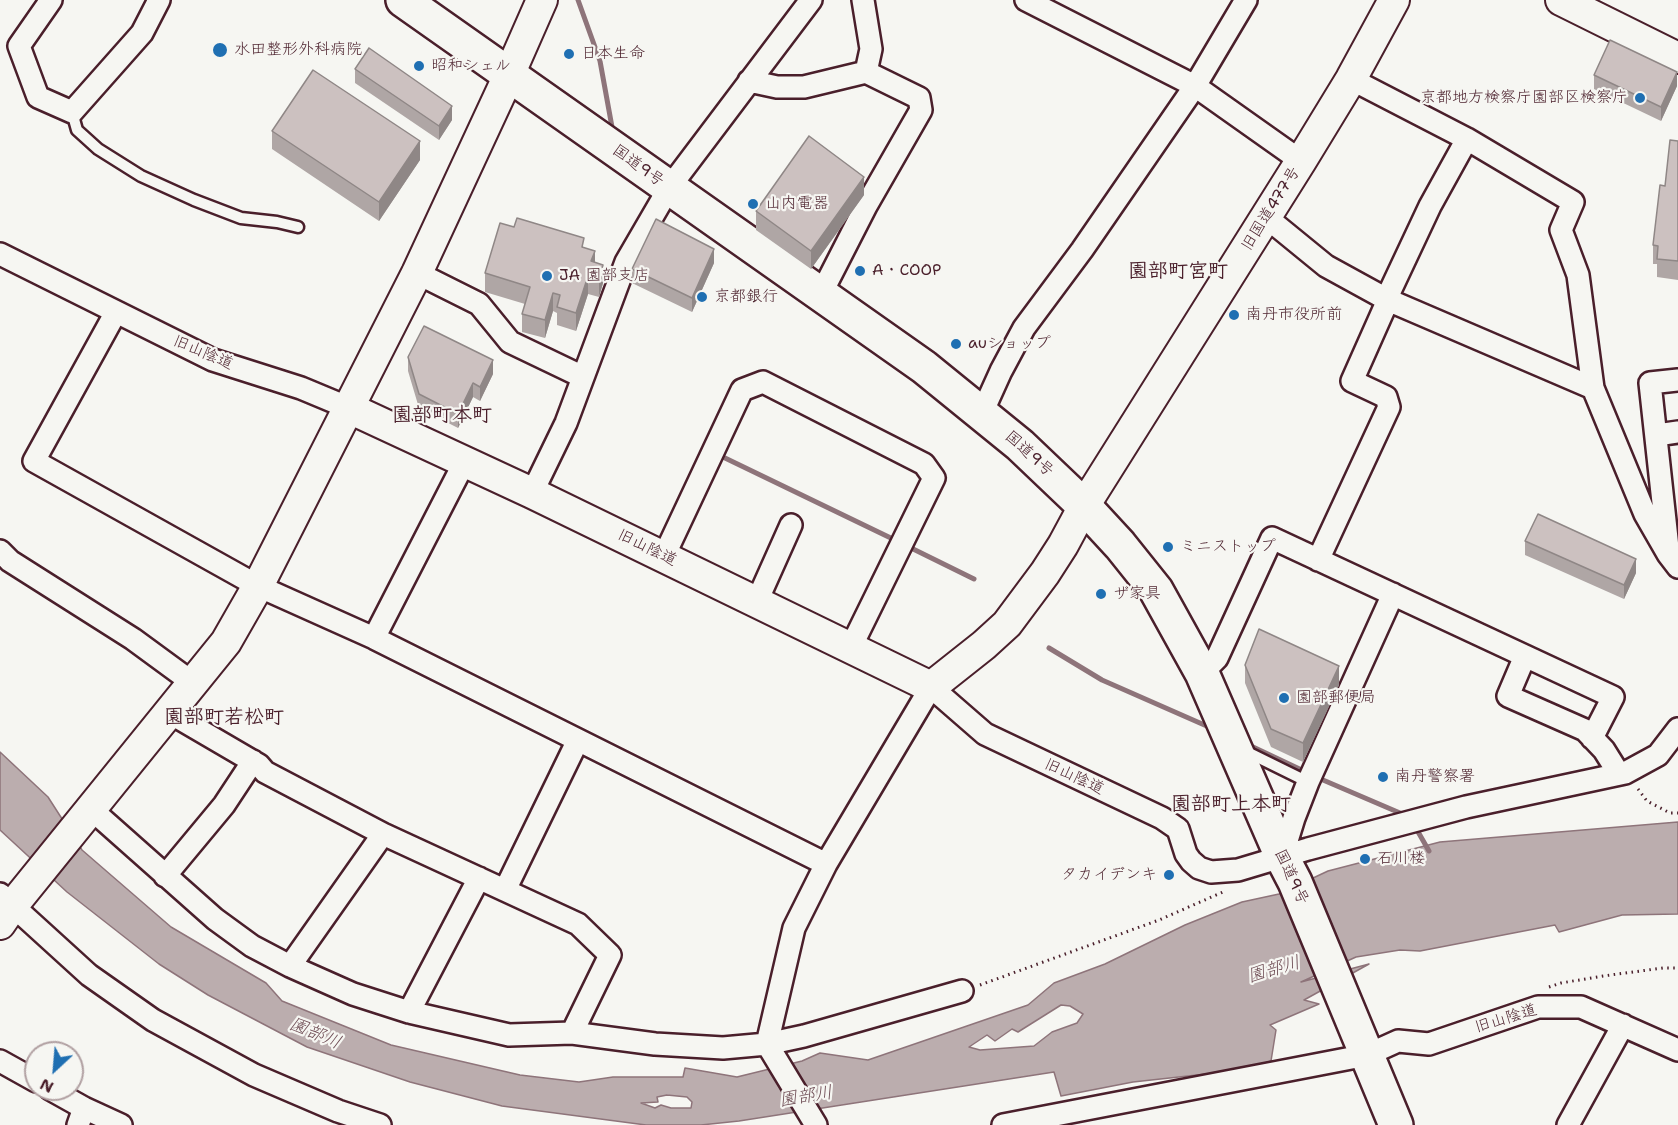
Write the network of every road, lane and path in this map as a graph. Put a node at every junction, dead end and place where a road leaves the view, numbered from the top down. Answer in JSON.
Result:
{"nodes":[{"id":1,"x":51,"y":0,"type":"edge"},
{"id":2,"x":159,"y":0,"type":"edge"},
{"id":3,"x":403,"y":0,"type":"edge"},
{"id":4,"x":542,"y":0,"type":"edge"},
{"id":5,"x":811,"y":0,"type":"edge"},
{"id":6,"x":863,"y":0,"type":"edge"},
{"id":7,"x":1026,"y":0,"type":"edge"},
{"id":8,"x":1246,"y":0,"type":"edge"},
{"id":9,"x":1394,"y":0,"type":"edge"},
{"id":10,"x":1560,"y":0,"type":"edge"},
{"id":11,"x":1678,"y":58,"type":"edge"},
{"id":12,"x":866,"y":72,"type":"junction"},
{"id":13,"x":509,"y":75,"type":"junction"},
{"id":14,"x":1351,"y":79,"type":"junction"},
{"id":15,"x":749,"y":81,"type":"junction"},
{"id":16,"x":1195,"y":86,"type":"junction"},
{"id":17,"x":72,"y":112,"type":"junction"},
{"id":18,"x":1467,"y":139,"type":"junction"},
{"id":19,"x":1301,"y":161,"type":"junction"},
{"id":20,"x":669,"y":188,"type":"junction"},
{"id":21,"x":1266,"y":217,"type":"junction"},
{"id":22,"x":298,"y":227,"type":"dead end"},
{"id":23,"x":0,"y":254,"type":"edge"},
{"id":24,"x":417,"y":273,"type":"junction"},
{"id":25,"x":821,"y":294,"type":"junction"},
{"id":26,"x":1388,"y":300,"type":"junction"},
{"id":27,"x":116,"y":312,"type":"junction"},
{"id":28,"x":584,"y":377,"type":"junction"},
{"id":29,"x":1678,"y":380,"type":"edge"},
{"id":30,"x":1593,"y":388,"type":"junction"},
{"id":31,"x":349,"y":408,"type":"junction"},
{"id":32,"x":982,"y":413,"type":"junction"},
{"id":33,"x":1678,"y":432,"type":"edge"},
{"id":34,"x":1657,"y":435,"type":"junction"},
{"id":35,"x":465,"y":461,"type":"junction"},
{"id":36,"x":532,"y":493,"type":"junction"},
{"id":37,"x":1084,"y":506,"type":"junction"},
{"id":38,"x":791,"y":525,"type":"dead end"},
{"id":39,"x":0,"y":551,"type":"edge"},
{"id":40,"x":664,"y":556,"type":"junction"},
{"id":41,"x":1318,"y":560,"type":"junction"},
{"id":42,"x":1673,"y":560,"type":"edge"},
{"id":43,"x":258,"y":586,"type":"junction"},
{"id":44,"x":1393,"y":594,"type":"junction"},
{"id":45,"x":757,"y":601,"type":"junction"},
{"id":46,"x":374,"y":638,"type":"junction"},
{"id":47,"x":851,"y":648,"type":"junction"},
{"id":48,"x":1525,"y":656,"type":"junction"},
{"id":49,"x":1202,"y":673,"type":"junction"},
{"id":50,"x":193,"y":683,"type":"junction"},
{"id":51,"x":931,"y":687,"type":"junction"},
{"id":52,"x":170,"y":713,"type":"junction"},
{"id":53,"x":1678,"y":729,"type":"edge"},
{"id":54,"x":1592,"y":738,"type":"junction"},
{"id":55,"x":578,"y":740,"type":"junction"},
{"id":56,"x":1235,"y":746,"type":"junction"},
{"id":57,"x":253,"y":761,"type":"junction"},
{"id":58,"x":1622,"y":774,"type":"junction"},
{"id":59,"x":1311,"y":776,"type":"junction"},
{"id":60,"x":1678,"y":813,"type":"edge"},
{"id":61,"x":87,"y":814,"type":"junction"},
{"id":62,"x":383,"y":834,"type":"junction"},
{"id":63,"x":826,"y":864,"type":"junction"},
{"id":64,"x":1279,"y":868,"type":"junction"},
{"id":65,"x":165,"y":876,"type":"junction"},
{"id":66,"x":479,"y":878,"type":"junction"},
{"id":67,"x":1232,"y":888,"type":"dead end"},
{"id":68,"x":505,"y":890,"type":"junction"},
{"id":69,"x":8,"y":905,"type":"edge"},
{"id":70,"x":290,"y":966,"type":"junction"},
{"id":71,"x":962,"y":991,"type":"joint"},
{"id":72,"x":409,"y":1012,"type":"junction"},
{"id":73,"x":1623,"y":1025,"type":"junction"},
{"id":74,"x":572,"y":1033,"type":"junction"},
{"id":75,"x":1364,"y":1048,"type":"junction"},
{"id":76,"x":771,"y":1050,"type":"junction"},
{"id":77,"x":1678,"y":1050,"type":"edge"},
{"id":78,"x":0,"y":1061,"type":"edge"},
{"id":79,"x":24,"y":1074,"type":"edge"},
{"id":80,"x":63,"y":1101,"type":"edge"},
{"id":81,"x":81,"y":1117,"type":"edge"},
{"id":82,"x":121,"y":1125,"type":"edge"},
{"id":83,"x":380,"y":1125,"type":"edge"},
{"id":84,"x":816,"y":1125,"type":"edge"},
{"id":85,"x":1003,"y":1125,"type":"edge"},
{"id":86,"x":1396,"y":1125,"type":"edge"},
{"id":87,"x":1568,"y":1125,"type":"edge"}],
"edges":[{"from":1,"to":17,"type":"street"},
{"from":2,"to":17,"type":"street"},
{"from":3,"to":13,"type":"highway","name":"国道9号"},
{"from":4,"to":13,"type":"street"},
{"from":5,"to":15,"type":"street"},
{"from":6,"to":12,"type":"street"},
{"from":7,"to":16,"type":"street"},
{"from":8,"to":16,"type":"street"},
{"from":9,"to":14,"type":"street","name":"旧国道477号"},
{"from":10,"to":11,"type":"street"},
{"from":12,"to":15,"type":"street"},
{"from":12,"to":25,"type":"street"},
{"from":13,"to":20,"type":"highway","name":"国道9号"},
{"from":13,"to":24,"type":"street"},
{"from":14,"to":18,"type":"street"},
{"from":14,"to":19,"type":"street","name":"旧国道477号"},
{"from":15,"to":20,"type":"street"},
{"from":16,"to":19,"type":"street"},
{"from":16,"to":32,"type":"street"},
{"from":17,"to":22,"type":"lane"},
{"from":18,"to":26,"type":"street"},
{"from":18,"to":30,"type":"street"},
{"from":19,"to":21,"type":"street","name":"旧国道477号"},
{"from":20,"to":25,"type":"highway","name":"国道9号"},
{"from":20,"to":28,"type":"street"},
{"from":21,"to":26,"type":"street"},
{"from":21,"to":37,"type":"street","name":"旧国道477号"},
{"from":23,"to":27,"type":"street","name":"旧山陰道"},
{"from":24,"to":28,"type":"street"},
{"from":24,"to":31,"type":"street"},
{"from":25,"to":32,"type":"highway","name":"国道9号"},
{"from":26,"to":30,"type":"street"},
{"from":26,"to":41,"type":"street"},
{"from":27,"to":31,"type":"street","name":"旧山陰道"},
{"from":27,"to":43,"type":"street"},
{"from":28,"to":36,"type":"street"},
{"from":29,"to":34,"type":"street"},
{"from":30,"to":42,"type":"street"},
{"from":31,"to":35,"type":"street","name":"旧山陰道"},
{"from":31,"to":43,"type":"street"},
{"from":32,"to":37,"type":"highway","name":"国道9号"},
{"from":33,"to":34,"type":"street"},
{"from":34,"to":42,"type":"street"},
{"from":35,"to":36,"type":"street","name":"旧山陰道"},
{"from":35,"to":46,"type":"street"},
{"from":36,"to":40,"type":"street","name":"旧山陰道"},
{"from":37,"to":49,"type":"highway","name":"国道9号"},
{"from":37,"to":51,"type":"street","name":"旧国道477号"},
{"from":38,"to":45,"type":"street"},
{"from":39,"to":50,"type":"street"},
{"from":40,"to":45,"type":"street","name":"旧山陰道"},
{"from":40,"to":47,"type":"street"},
{"from":41,"to":44,"type":"street"},
{"from":41,"to":49,"type":"street"},
{"from":43,"to":46,"type":"street"},
{"from":43,"to":50,"type":"street"},
{"from":44,"to":48,"type":"street"},
{"from":44,"to":59,"type":"street"},
{"from":45,"to":47,"type":"street","name":"旧山陰道"},
{"from":46,"to":55,"type":"street"},
{"from":47,"to":51,"type":"street","name":"旧山陰道"},
{"from":48,"to":54,"type":"street"},
{"from":48,"to":54,"type":"street"},
{"from":49,"to":56,"type":"highway","name":"国道9号"},
{"from":50,"to":52,"type":"street"},
{"from":51,"to":63,"type":"street"},
{"from":51,"to":64,"type":"street","name":"旧山陰道"},
{"from":52,"to":57,"type":"street"},
{"from":52,"to":61,"type":"street"},
{"from":53,"to":58,"type":"street","name":"旧山陰道"},
{"from":54,"to":58,"type":"street"},
{"from":55,"to":63,"type":"street"},
{"from":55,"to":68,"type":"street"},
{"from":56,"to":59,"type":"lane"},
{"from":56,"to":64,"type":"highway","name":"国道9号"},
{"from":57,"to":62,"type":"street"},
{"from":57,"to":65,"type":"street"},
{"from":58,"to":60,"type":"path"},
{"from":58,"to":64,"type":"street","name":"旧山陰道"},
{"from":59,"to":64,"type":"street"},
{"from":61,"to":65,"type":"street"},
{"from":61,"to":69,"type":"street"},
{"from":62,"to":66,"type":"street"},
{"from":62,"to":70,"type":"street"},
{"from":63,"to":76,"type":"street"},
{"from":64,"to":75,"type":"highway","name":"国道9号"},
{"from":65,"to":70,"type":"street"},
{"from":66,"to":68,"type":"street"},
{"from":66,"to":72,"type":"street"},
{"from":67,"to":71,"type":"path"},
{"from":68,"to":74,"type":"street"},
{"from":69,"to":83,"type":"street"},
{"from":70,"to":72,"type":"street"},
{"from":71,"to":76,"type":"street"},
{"from":72,"to":74,"type":"street"},
{"from":73,"to":75,"type":"street","name":"旧山陰道"},
{"from":73,"to":77,"type":"street","name":"旧山陰道"},
{"from":73,"to":87,"type":"street"},
{"from":74,"to":76,"type":"street"},
{"from":75,"to":85,"type":"street","name":"旧山陰道"},
{"from":75,"to":86,"type":"highway","name":"国道9号"},
{"from":76,"to":84,"type":"street"},
{"from":78,"to":79,"type":"street"},
{"from":80,"to":81,"type":"street"},
{"from":81,"to":82,"type":"street"}]}
